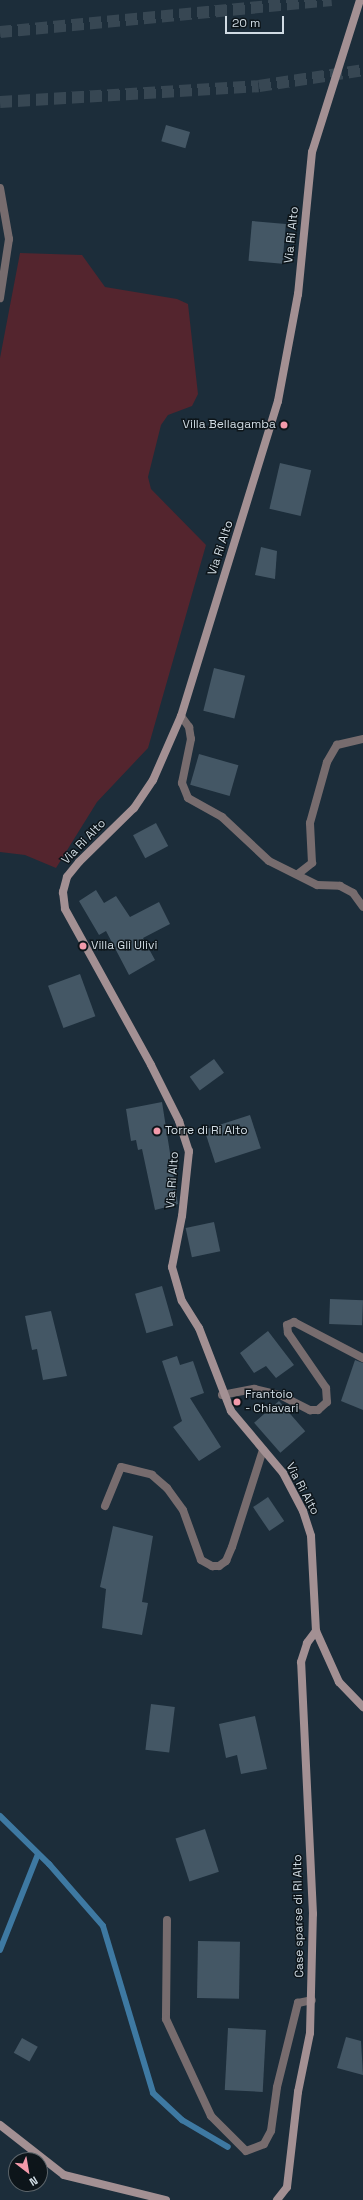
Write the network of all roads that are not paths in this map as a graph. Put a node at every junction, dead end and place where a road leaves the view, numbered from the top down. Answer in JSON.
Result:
{"nodes":[{"id":1,"x":360,"y":0,"type":"edge"},
{"id":2,"x":0,"y":188,"type":"edge"},
{"id":3,"x":0,"y":298,"type":"edge"},
{"id":4,"x":181,"y":716,"type":"junction"},
{"id":5,"x":363,"y":739,"type":"edge"},
{"id":6,"x":298,"y":874,"type":"junction"},
{"id":7,"x":363,"y":907,"type":"edge"},
{"id":8,"x":363,"y":1358,"type":"edge"},
{"id":9,"x":222,"y":1396,"type":"junction"},
{"id":10,"x":263,"y":1450,"type":"junction"},
{"id":11,"x":105,"y":1506,"type":"dead end"},
{"id":12,"x":316,"y":1631,"type":"junction"},
{"id":13,"x":363,"y":1707,"type":"edge"},
{"id":14,"x":167,"y":1920,"type":"dead end"},
{"id":15,"x":312,"y":2000,"type":"junction"},
{"id":16,"x":0,"y":2125,"type":"edge"},
{"id":17,"x":166,"y":2200,"type":"edge"},
{"id":18,"x":278,"y":2200,"type":"edge"}],
"edges":[{"from":1,"to":4,"type":"street","name":"Via Ri Alto"},
{"from":2,"to":3,"type":"street"},
{"from":4,"to":6,"type":"street"},
{"from":4,"to":9,"type":"street","name":"Via Ri Alto"},
{"from":5,"to":6,"type":"street"},
{"from":6,"to":7,"type":"street"},
{"from":8,"to":9,"type":"street"},
{"from":9,"to":10,"type":"street","name":"Via Ri Alto"},
{"from":10,"to":11,"type":"street"},
{"from":10,"to":12,"type":"street","name":"Via Ri Alto"},
{"from":12,"to":13,"type":"street","name":"Via Ri Alto"},
{"from":12,"to":15,"type":"street","name":"Case sparse di RI Alto"},
{"from":14,"to":15,"type":"street"},
{"from":15,"to":18,"type":"street","name":"Case sparse di RI Alto"},
{"from":16,"to":17,"type":"street"}]}
